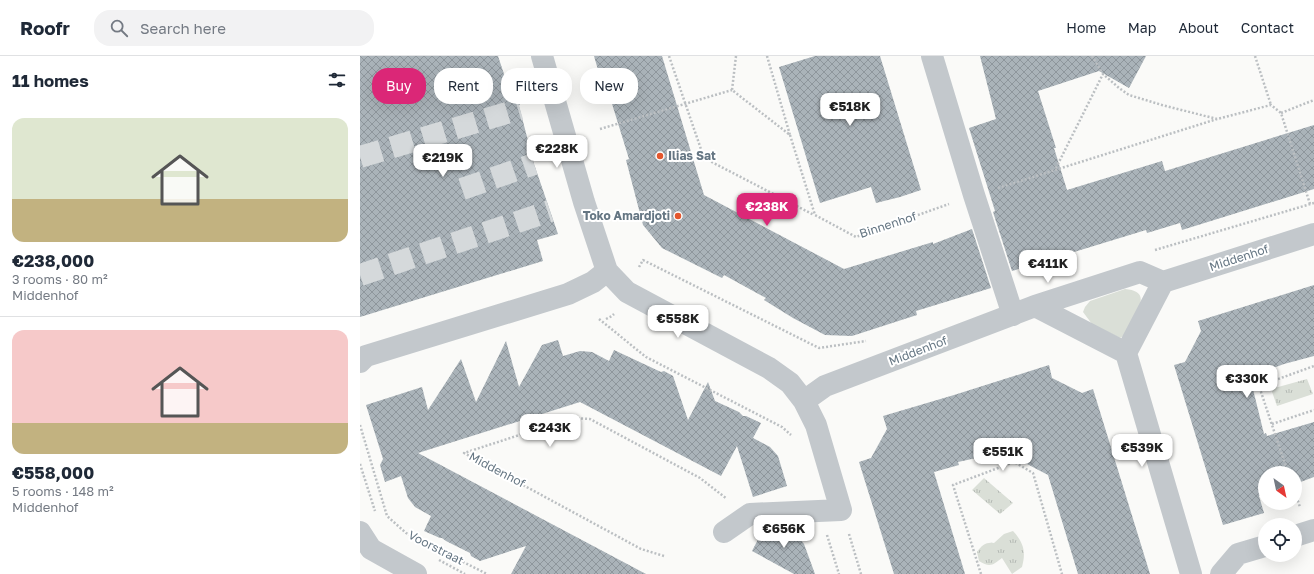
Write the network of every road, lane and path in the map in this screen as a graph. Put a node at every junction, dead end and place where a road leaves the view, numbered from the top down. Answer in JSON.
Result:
{"nodes":[{"id":1,"x":542,"y":56,"type":"edge"},
{"id":2,"x":669,"y":56,"type":"edge"},
{"id":3,"x":736,"y":56,"type":"edge"},
{"id":4,"x":767,"y":56,"type":"edge"},
{"id":5,"x":932,"y":56,"type":"edge"},
{"id":6,"x":1092,"y":56,"type":"edge"},
{"id":7,"x":1255,"y":56,"type":"edge"},
{"id":8,"x":1103,"y":74,"type":"junction"},
{"id":9,"x":732,"y":90,"type":"junction"},
{"id":10,"x":1314,"y":100,"type":"edge"},
{"id":11,"x":686,"y":104,"type":"junction"},
{"id":12,"x":1271,"y":105,"type":"junction"},
{"id":13,"x":1281,"y":114,"type":"junction"},
{"id":14,"x":1217,"y":119,"type":"junction"},
{"id":15,"x":600,"y":129,"type":"dead end"},
{"id":16,"x":790,"y":135,"type":"junction"},
{"id":17,"x":1056,"y":169,"type":"junction"},
{"id":18,"x":974,"y":195,"type":"junction"},
{"id":19,"x":1310,"y":204,"type":"dead end"},
{"id":20,"x":814,"y":215,"type":"junction"},
{"id":21,"x":1314,"y":234,"type":"edge"},
{"id":22,"x":607,"y":271,"type":"junction"},
{"id":23,"x":1163,"y":282,"type":"junction"},
{"id":24,"x":1035,"y":306,"type":"junction"},
{"id":25,"x":1013,"y":315,"type":"junction"},
{"id":26,"x":599,"y":319,"type":"dead end"},
{"id":27,"x":1126,"y":353,"type":"junction"},
{"id":28,"x":360,"y":362,"type":"edge"},
{"id":29,"x":1314,"y":366,"type":"edge"},
{"id":30,"x":804,"y":401,"type":"junction"},
{"id":31,"x":1314,"y":410,"type":"edge"},
{"id":32,"x":1272,"y":424,"type":"junction"},
{"id":33,"x":360,"y":425,"type":"edge"},
{"id":34,"x":792,"y":436,"type":"dead end"},
{"id":35,"x":360,"y":464,"type":"edge"},
{"id":36,"x":1286,"y":466,"type":"edge"},
{"id":37,"x":732,"y":503,"type":"dead end"},
{"id":38,"x":819,"y":510,"type":"junction"},
{"id":39,"x":841,"y":510,"type":"junction"},
{"id":40,"x":376,"y":514,"type":"dead end"},
{"id":41,"x":1314,"y":530,"type":"edge"},
{"id":42,"x":360,"y":532,"type":"edge"},
{"id":43,"x":724,"y":532,"type":"dead end"},
{"id":44,"x":1302,"y":534,"type":"edge"},
{"id":45,"x":1258,"y":548,"type":"edge"},
{"id":46,"x":664,"y":556,"type":"dead end"},
{"id":47,"x":437,"y":559,"type":"dead end"},
{"id":48,"x":416,"y":574,"type":"edge"},
{"id":49,"x":465,"y":574,"type":"edge"},
{"id":50,"x":487,"y":574,"type":"edge"},
{"id":51,"x":839,"y":574,"type":"edge"},
{"id":52,"x":861,"y":574,"type":"edge"},
{"id":53,"x":981,"y":574,"type":"edge"},
{"id":54,"x":1062,"y":574,"type":"edge"},
{"id":55,"x":1191,"y":574,"type":"edge"},
{"id":56,"x":1221,"y":574,"type":"edge"}],
"edges":[{"from":1,"to":22,"type":"street"},
{"from":2,"to":11,"type":"path","name":"Binnenhof"},
{"from":3,"to":9,"type":"path"},
{"from":4,"to":16,"type":"path"},
{"from":5,"to":18,"type":"street"},
{"from":6,"to":8,"type":"path"},
{"from":7,"to":12,"type":"path"},
{"from":8,"to":14,"type":"path"},
{"from":8,"to":17,"type":"path"},
{"from":9,"to":11,"type":"path"},
{"from":9,"to":16,"type":"path"},
{"from":10,"to":13,"type":"path"},
{"from":11,"to":15,"type":"path"},
{"from":11,"to":20,"type":"path","name":"Binnenhof"},
{"from":12,"to":13,"type":"path"},
{"from":12,"to":14,"type":"path","name":"Binnenhof"},
{"from":13,"to":19,"type":"path"},
{"from":14,"to":17,"type":"path","name":"Binnenhof"},
{"from":16,"to":20,"type":"path"},
{"from":17,"to":18,"type":"path","name":"Binnenhof"},
{"from":18,"to":20,"type":"path","name":"Binnenhof"},
{"from":18,"to":25,"type":"street"},
{"from":21,"to":23,"type":"street","name":"Middenhof"},
{"from":22,"to":28,"type":"street"},
{"from":22,"to":30,"type":"street"},
{"from":23,"to":24,"type":"street","name":"Middenhof"},
{"from":23,"to":27,"type":"street"},
{"from":24,"to":25,"type":"street","name":"Middenhof"},
{"from":24,"to":27,"type":"street"},
{"from":25,"to":30,"type":"street","name":"Middenhof"},
{"from":26,"to":34,"type":"path"},
{"from":27,"to":55,"type":"street"},
{"from":29,"to":32,"type":"path"},
{"from":30,"to":39,"type":"street"},
{"from":31,"to":32,"type":"path"},
{"from":32,"to":36,"type":"path"},
{"from":33,"to":50,"type":"path","name":"Voorstraat"},
{"from":35,"to":40,"type":"path"},
{"from":37,"to":46,"type":"path","name":"Middenhof"},
{"from":38,"to":39,"type":"street"},
{"from":38,"to":43,"type":"street"},
{"from":38,"to":51,"type":"path"},
{"from":39,"to":52,"type":"path"},
{"from":41,"to":44,"type":"street"},
{"from":42,"to":48,"type":"street"},
{"from":45,"to":56,"type":"street"},
{"from":47,"to":49,"type":"path","name":"Voorstraat"},
{"from":53,"to":54,"type":"path"}]}
